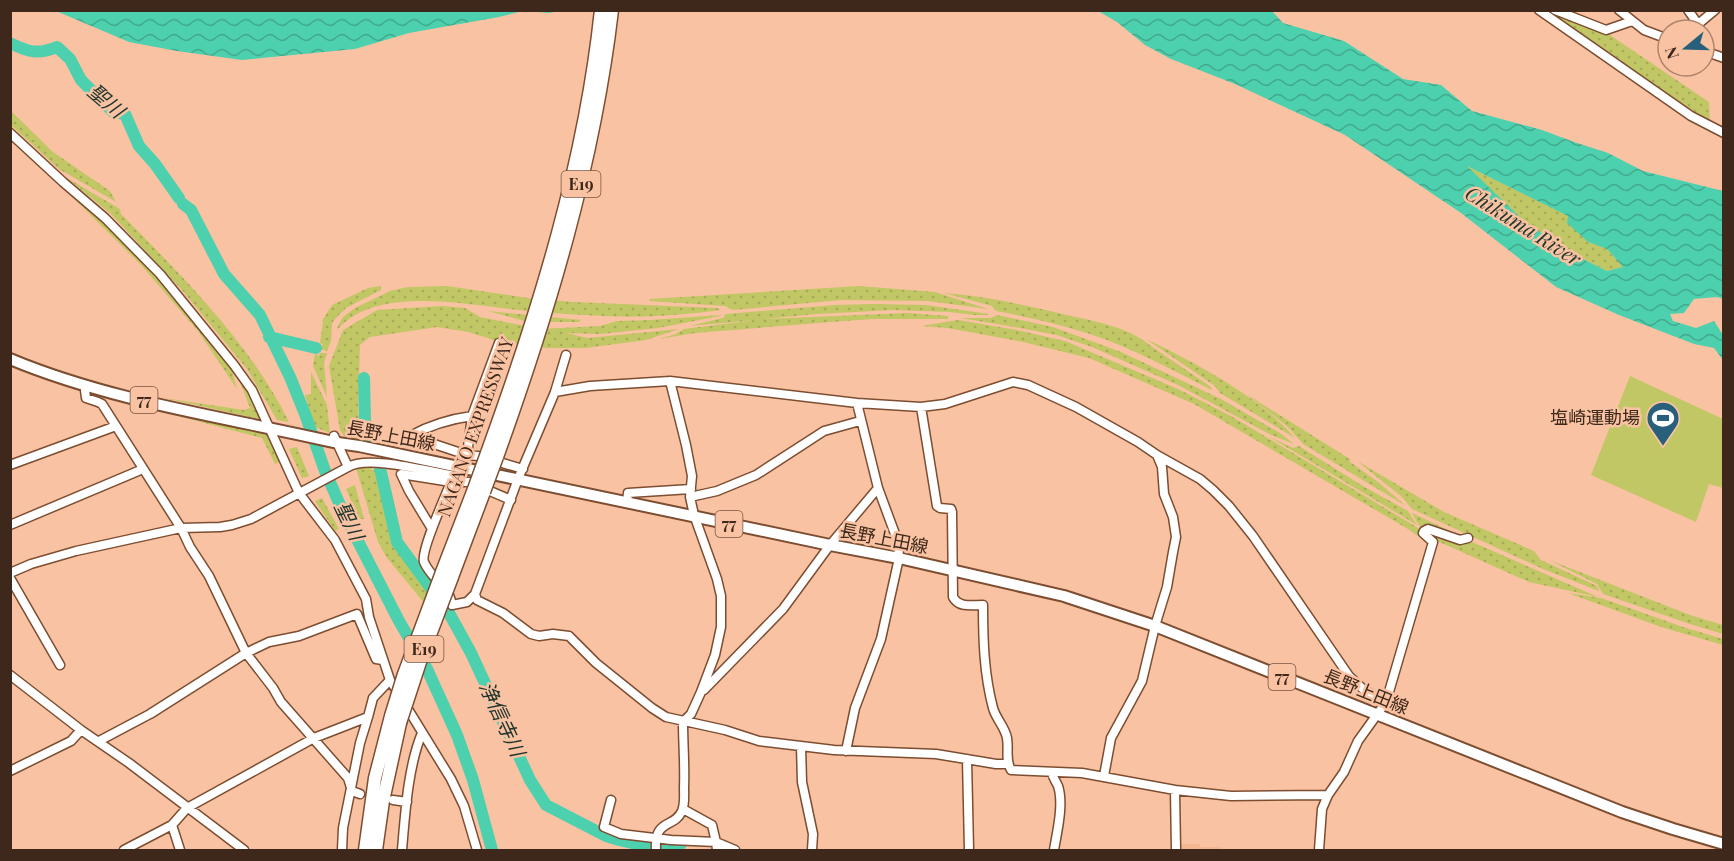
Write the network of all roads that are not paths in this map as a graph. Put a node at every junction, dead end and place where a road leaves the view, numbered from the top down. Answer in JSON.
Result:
{"nodes":[{"id":1,"x":602,"y":10,"type":"edge"},
{"id":2,"x":612,"y":10,"type":"edge"},
{"id":3,"x":1539,"y":10,"type":"edge"},
{"id":4,"x":1555,"y":10,"type":"edge"},
{"id":5,"x":1619,"y":10,"type":"edge"},
{"id":6,"x":1632,"y":21,"type":"junction"},
{"id":7,"x":1656,"y":34,"type":"edge"},
{"id":8,"x":10,"y":133,"type":"edge"},
{"id":9,"x":1724,"y":133,"type":"edge"},
{"id":10,"x":499,"y":343,"type":"dead end"},
{"id":11,"x":528,"y":354,"type":"junction"},
{"id":12,"x":566,"y":356,"type":"dead end"},
{"id":13,"x":10,"y":359,"type":"edge"},
{"id":14,"x":670,"y":381,"type":"junction"},
{"id":15,"x":86,"y":385,"type":"junction"},
{"id":16,"x":555,"y":392,"type":"junction"},
{"id":17,"x":857,"y":403,"type":"junction"},
{"id":18,"x":921,"y":407,"type":"junction"},
{"id":19,"x":472,"y":416,"type":"junction"},
{"id":20,"x":860,"y":421,"type":"junction"},
{"id":21,"x":116,"y":426,"type":"junction"},
{"id":22,"x":268,"y":428,"type":"junction"},
{"id":23,"x":334,"y":440,"type":"junction"},
{"id":24,"x":467,"y":455,"type":"junction"},
{"id":25,"x":1157,"y":455,"type":"junction"},
{"id":26,"x":10,"y":465,"type":"edge"},
{"id":27,"x":143,"y":469,"type":"junction"},
{"id":28,"x":346,"y":469,"type":"junction"},
{"id":29,"x":520,"y":474,"type":"junction"},
{"id":30,"x":455,"y":482,"type":"junction"},
{"id":31,"x":878,"y":488,"type":"junction"},
{"id":32,"x":302,"y":492,"type":"junction"},
{"id":33,"x":691,"y":493,"type":"junction"},
{"id":34,"x":511,"y":500,"type":"junction"},
{"id":35,"x":627,"y":502,"type":"junction"},
{"id":36,"x":694,"y":515,"type":"junction"},
{"id":37,"x":10,"y":525,"type":"edge"},
{"id":38,"x":181,"y":528,"type":"junction"},
{"id":39,"x":432,"y":530,"type":"junction"},
{"id":40,"x":1467,"y":538,"type":"dead end"},
{"id":41,"x":830,"y":545,"type":"junction"},
{"id":42,"x":899,"y":558,"type":"junction"},
{"id":43,"x":953,"y":570,"type":"junction"},
{"id":44,"x":10,"y":573,"type":"edge"},
{"id":45,"x":10,"y":578,"type":"edge"},
{"id":46,"x":475,"y":594,"type":"junction"},
{"id":47,"x":1155,"y":626,"type":"junction"},
{"id":48,"x":246,"y":653,"type":"junction"},
{"id":49,"x":383,"y":660,"type":"junction"},
{"id":50,"x":60,"y":665,"type":"dead end"},
{"id":51,"x":10,"y":675,"type":"edge"},
{"id":52,"x":390,"y":680,"type":"junction"},
{"id":53,"x":21,"y":684,"type":"junction"},
{"id":54,"x":10,"y":689,"type":"edge"},
{"id":55,"x":701,"y":692,"type":"junction"},
{"id":56,"x":1386,"y":702,"type":"junction"},
{"id":57,"x":1378,"y":714,"type":"junction"},
{"id":58,"x":368,"y":717,"type":"junction"},
{"id":59,"x":396,"y":719,"type":"junction"},
{"id":60,"x":683,"y":722,"type":"junction"},
{"id":61,"x":81,"y":730,"type":"junction"},
{"id":62,"x":422,"y":733,"type":"junction"},
{"id":63,"x":314,"y":738,"type":"junction"},
{"id":64,"x":99,"y":741,"type":"junction"},
{"id":65,"x":801,"y":746,"type":"junction"},
{"id":66,"x":846,"y":751,"type":"junction"},
{"id":67,"x":967,"y":759,"type":"junction"},
{"id":68,"x":1007,"y":764,"type":"junction"},
{"id":69,"x":10,"y":771,"type":"edge"},
{"id":70,"x":1052,"y":773,"type":"junction"},
{"id":71,"x":1104,"y":776,"type":"junction"},
{"id":72,"x":1175,"y":790,"type":"junction"},
{"id":73,"x":356,"y":793,"type":"junction"},
{"id":74,"x":1328,"y":795,"type":"junction"},
{"id":75,"x":393,"y":800,"type":"dead end"},
{"id":76,"x":611,"y":800,"type":"dead end"},
{"id":77,"x":407,"y":802,"type":"junction"},
{"id":78,"x":187,"y":808,"type":"junction"},
{"id":79,"x":683,"y":808,"type":"junction"},
{"id":80,"x":172,"y":825,"type":"junction"},
{"id":81,"x":656,"y":838,"type":"junction"},
{"id":82,"x":1724,"y":844,"type":"edge"},
{"id":83,"x":717,"y":845,"type":"edge"},
{"id":84,"x":124,"y":850,"type":"edge"},
{"id":85,"x":180,"y":850,"type":"edge"},
{"id":86,"x":244,"y":850,"type":"edge"},
{"id":87,"x":342,"y":850,"type":"edge"},
{"id":88,"x":365,"y":850,"type":"edge"},
{"id":89,"x":376,"y":850,"type":"edge"},
{"id":90,"x":402,"y":850,"type":"edge"},
{"id":91,"x":477,"y":850,"type":"edge"},
{"id":92,"x":656,"y":850,"type":"edge"},
{"id":93,"x":735,"y":850,"type":"edge"},
{"id":94,"x":812,"y":850,"type":"edge"},
{"id":95,"x":969,"y":850,"type":"edge"},
{"id":96,"x":1054,"y":850,"type":"edge"},
{"id":97,"x":1176,"y":850,"type":"edge"},
{"id":98,"x":1318,"y":850,"type":"edge"}],
"edges":[{"from":1,"to":11,"type":"highway","name":"NAGANO EXPRESSWAY","number":"E19"},
{"from":2,"to":11,"type":"highway","name":"NAGANO EXPRESSWAY","number":"E19"},
{"from":3,"to":9,"type":"street"},
{"from":4,"to":6,"type":"street"},
{"from":5,"to":6,"type":"street"},
{"from":6,"to":7,"type":"street"},
{"from":8,"to":22,"type":"street"},
{"from":10,"to":19,"type":"street"},
{"from":11,"to":59,"type":"highway","name":"NAGANO EXPRESSWAY","number":"E19","bridge":true},
{"from":12,"to":16,"type":"street"},
{"from":13,"to":15,"type":"main road","name":"長野上田線","number":"77"},
{"from":14,"to":16,"type":"street"},
{"from":14,"to":17,"type":"street"},
{"from":14,"to":33,"type":"street"},
{"from":15,"to":21,"type":"street"},
{"from":15,"to":22,"type":"main road","name":"長野上田線","number":"77"},
{"from":16,"to":29,"type":"street"},
{"from":17,"to":18,"type":"street"},
{"from":17,"to":20,"type":"street"},
{"from":18,"to":25,"type":"street"},
{"from":18,"to":43,"type":"street"},
{"from":19,"to":24,"type":"street"},
{"from":19,"to":24,"type":"street"},
{"from":20,"to":31,"type":"street"},
{"from":20,"to":33,"type":"street"},
{"from":21,"to":26,"type":"street"},
{"from":21,"to":27,"type":"street"},
{"from":22,"to":23,"type":"main road","name":"長野上田線","number":"77"},
{"from":22,"to":32,"type":"street"},
{"from":23,"to":28,"type":"street"},
{"from":23,"to":29,"type":"main road","name":"長野上田線","number":"77"},
{"from":24,"to":29,"type":"street"},
{"from":25,"to":47,"type":"street"},
{"from":25,"to":56,"type":"street"},
{"from":27,"to":37,"type":"street"},
{"from":27,"to":38,"type":"street"},
{"from":28,"to":30,"type":"street"},
{"from":28,"to":32,"type":"street"},
{"from":29,"to":34,"type":"street"},
{"from":29,"to":35,"type":"main road","name":"長野上田線","number":"77"},
{"from":30,"to":34,"type":"street"},
{"from":30,"to":39,"type":"street"},
{"from":30,"to":39,"type":"street"},
{"from":31,"to":41,"type":"street"},
{"from":31,"to":42,"type":"street"},
{"from":32,"to":38,"type":"street"},
{"from":32,"to":49,"type":"street"},
{"from":33,"to":35,"type":"street"},
{"from":33,"to":36,"type":"street"},
{"from":34,"to":46,"type":"street"},
{"from":35,"to":36,"type":"main road","name":"長野上田線","number":"77"},
{"from":36,"to":41,"type":"main road","name":"長野上田線","number":"77"},
{"from":36,"to":55,"type":"street"},
{"from":38,"to":44,"type":"street"},
{"from":38,"to":48,"type":"street"},
{"from":39,"to":46,"type":"street"},
{"from":40,"to":56,"type":"street"},
{"from":41,"to":42,"type":"main road","name":"長野上田線","number":"77"},
{"from":41,"to":55,"type":"street"},
{"from":42,"to":43,"type":"main road","name":"長野上田線","number":"77"},
{"from":42,"to":66,"type":"street"},
{"from":43,"to":47,"type":"main road","name":"長野上田線","number":"77"},
{"from":43,"to":68,"type":"street"},
{"from":45,"to":50,"type":"street"},
{"from":46,"to":60,"type":"street"},
{"from":47,"to":57,"type":"main road","name":"長野上田線","number":"77"},
{"from":47,"to":71,"type":"street"},
{"from":48,"to":49,"type":"street"},
{"from":48,"to":63,"type":"street"},
{"from":48,"to":64,"type":"street"},
{"from":49,"to":52,"type":"street"},
{"from":51,"to":53,"type":"street"},
{"from":52,"to":58,"type":"street"},
{"from":52,"to":62,"type":"street"},
{"from":53,"to":54,"type":"street"},
{"from":53,"to":61,"type":"street"},
{"from":55,"to":60,"type":"street"},
{"from":56,"to":57,"type":"street"},
{"from":57,"to":74,"type":"street"},
{"from":57,"to":82,"type":"main road","name":"長野上田線","number":"77"},
{"from":58,"to":63,"type":"street"},
{"from":58,"to":73,"type":"street"},
{"from":59,"to":88,"type":"highway","name":"NAGANO EXPRESSWAY","number":"E19"},
{"from":59,"to":89,"type":"highway","name":"NAGANO EXPRESSWAY","number":"E19"},
{"from":60,"to":65,"type":"street"},
{"from":60,"to":79,"type":"street"},
{"from":61,"to":64,"type":"street"},
{"from":61,"to":69,"type":"street"},
{"from":62,"to":77,"type":"street"},
{"from":62,"to":91,"type":"street"},
{"from":63,"to":73,"type":"street"},
{"from":63,"to":78,"type":"street"},
{"from":64,"to":78,"type":"street"},
{"from":65,"to":66,"type":"street"},
{"from":65,"to":94,"type":"street"},
{"from":66,"to":67,"type":"street"},
{"from":67,"to":68,"type":"street"},
{"from":67,"to":95,"type":"street"},
{"from":68,"to":70,"type":"street"},
{"from":70,"to":71,"type":"street"},
{"from":70,"to":96,"type":"street"},
{"from":71,"to":72,"type":"street"},
{"from":72,"to":74,"type":"street"},
{"from":72,"to":97,"type":"street"},
{"from":73,"to":87,"type":"street"},
{"from":74,"to":98,"type":"street"},
{"from":75,"to":77,"type":"street"},
{"from":76,"to":81,"type":"street"},
{"from":77,"to":90,"type":"street"},
{"from":78,"to":80,"type":"street"},
{"from":78,"to":86,"type":"street"},
{"from":79,"to":81,"type":"street"},
{"from":79,"to":83,"type":"street"},
{"from":80,"to":84,"type":"street"},
{"from":80,"to":85,"type":"street"},
{"from":81,"to":83,"type":"street"},
{"from":81,"to":92,"type":"street"},
{"from":83,"to":93,"type":"street"}]}
